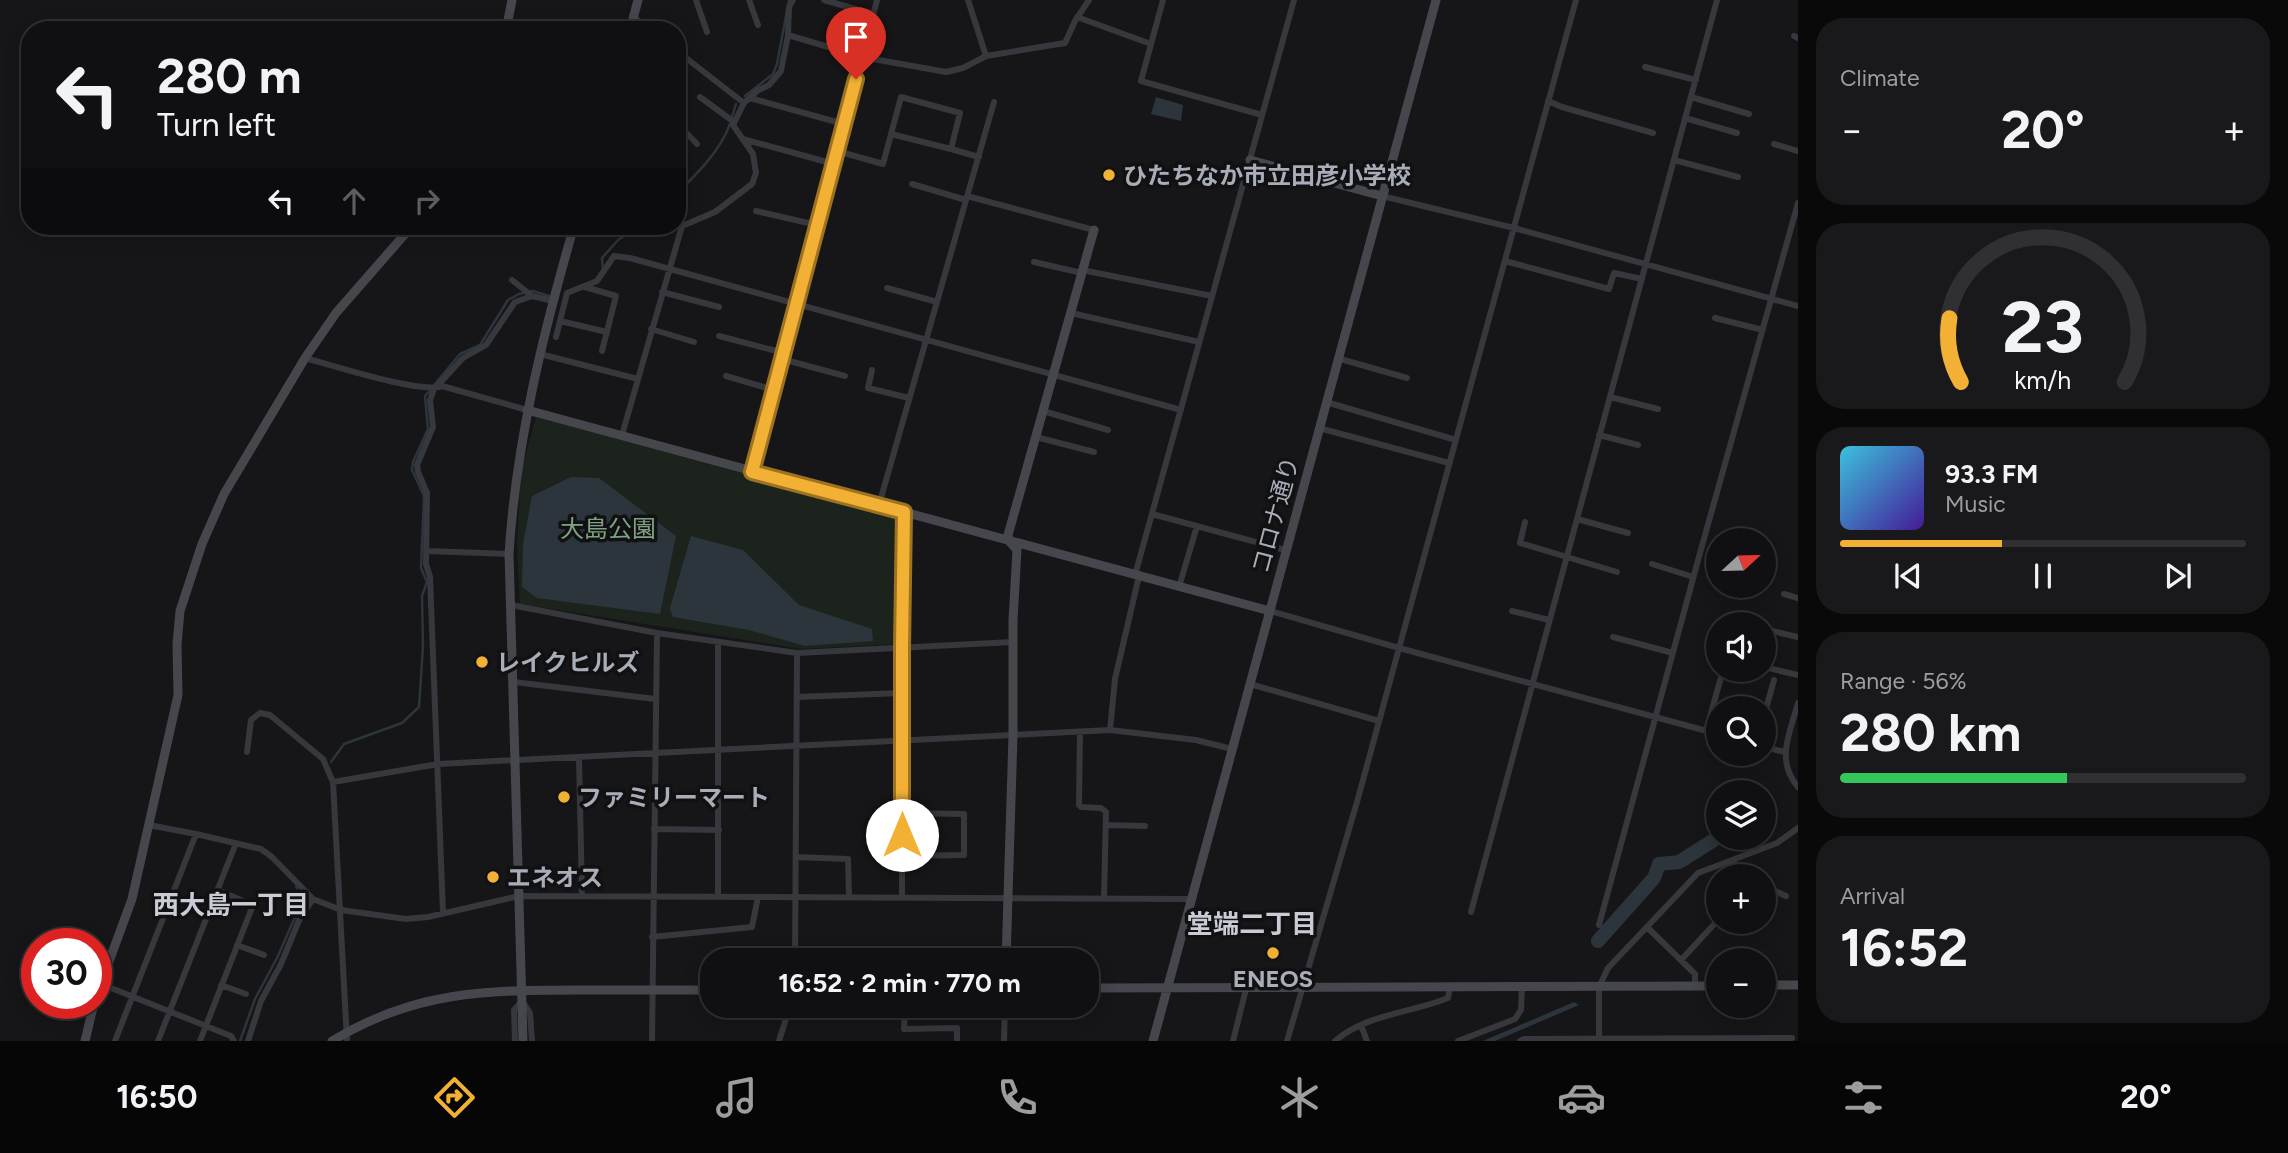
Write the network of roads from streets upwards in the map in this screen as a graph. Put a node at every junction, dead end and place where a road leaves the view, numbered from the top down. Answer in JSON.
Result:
{"nodes":[{"id":1,"x":512,"y":0,"type":"edge"},
{"id":2,"x":639,"y":0,"type":"edge"},
{"id":3,"x":696,"y":0,"type":"edge"},
{"id":4,"x":748,"y":0,"type":"edge"},
{"id":5,"x":793,"y":0,"type":"edge"},
{"id":6,"x":824,"y":0,"type":"edge"},
{"id":7,"x":877,"y":0,"type":"edge"},
{"id":8,"x":968,"y":0,"type":"edge"},
{"id":9,"x":1089,"y":0,"type":"edge"},
{"id":10,"x":1163,"y":0,"type":"edge"},
{"id":11,"x":1294,"y":0,"type":"edge"},
{"id":12,"x":1436,"y":0,"type":"edge"},
{"id":13,"x":1576,"y":0,"type":"edge"},
{"id":14,"x":1717,"y":0,"type":"edge"},
{"id":15,"x":873,"y":13,"type":"junction"},
{"id":16,"x":634,"y":16,"type":"junction"},
{"id":17,"x":1077,"y":17,"type":"junction"},
{"id":18,"x":508,"y":21,"type":"edge"},
{"id":19,"x":633,"y":21,"type":"edge"},
{"id":20,"x":640,"y":21,"type":"edge"},
{"id":21,"x":758,"y":25,"type":"dead end"},
{"id":22,"x":707,"y":32,"type":"dead end"},
{"id":23,"x":788,"y":36,"type":"junction"},
{"id":24,"x":1151,"y":44,"type":"junction"},
{"id":25,"x":986,"y":56,"type":"junction"},
{"id":26,"x":686,"y":57,"type":"edge"},
{"id":27,"x":862,"y":57,"type":"junction"},
{"id":28,"x":1645,"y":67,"type":"dead end"},
{"id":29,"x":1696,"y":80,"type":"junction"},
{"id":30,"x":700,"y":97,"type":"dead end"},
{"id":31,"x":1691,"y":97,"type":"junction"},
{"id":32,"x":747,"y":101,"type":"junction"},
{"id":33,"x":1548,"y":101,"type":"junction"},
{"id":34,"x":994,"y":102,"type":"dead end"},
{"id":35,"x":1749,"y":114,"type":"dead end"},
{"id":36,"x":1262,"y":115,"type":"junction"},
{"id":37,"x":1685,"y":118,"type":"junction"},
{"id":38,"x":734,"y":122,"type":"junction"},
{"id":39,"x":844,"y":124,"type":"junction"},
{"id":40,"x":686,"y":132,"type":"edge"},
{"id":41,"x":1653,"y":133,"type":"dead end"},
{"id":42,"x":1737,"y":133,"type":"dead end"},
{"id":43,"x":891,"y":134,"type":"junction"},
{"id":44,"x":741,"y":138,"type":"junction"},
{"id":45,"x":697,"y":144,"type":"dead end"},
{"id":46,"x":1774,"y":144,"type":"dead end"},
{"id":47,"x":951,"y":149,"type":"junction"},
{"id":48,"x":837,"y":151,"type":"junction"},
{"id":49,"x":1798,"y":151,"type":"edge"},
{"id":50,"x":979,"y":157,"type":"junction"},
{"id":51,"x":1250,"y":160,"type":"junction"},
{"id":52,"x":1674,"y":160,"type":"junction"},
{"id":53,"x":834,"y":163,"type":"junction"},
{"id":54,"x":1738,"y":177,"type":"dead end"},
{"id":55,"x":912,"y":184,"type":"dead end"},
{"id":56,"x":1382,"y":196,"type":"junction"},
{"id":57,"x":967,"y":198,"type":"junction"},
{"id":58,"x":1798,"y":203,"type":"edge"},
{"id":59,"x":756,"y":211,"type":"dead end"},
{"id":60,"x":1797,"y":214,"type":"edge"},
{"id":61,"x":686,"y":224,"type":"edge"},
{"id":62,"x":817,"y":225,"type":"junction"},
{"id":63,"x":1514,"y":228,"type":"junction"},
{"id":64,"x":1094,"y":230,"type":"joint"},
{"id":65,"x":404,"y":235,"type":"edge"},
{"id":66,"x":571,"y":235,"type":"edge"},
{"id":67,"x":678,"y":235,"type":"edge"},
{"id":68,"x":1504,"y":261,"type":"junction"},
{"id":69,"x":1034,"y":262,"type":"dead end"},
{"id":70,"x":1646,"y":264,"type":"junction"},
{"id":71,"x":669,"y":268,"type":"junction"},
{"id":72,"x":1082,"y":272,"type":"junction"},
{"id":73,"x":1642,"y":279,"type":"junction"},
{"id":74,"x":512,"y":280,"type":"dead end"},
{"id":75,"x":585,"y":287,"type":"junction"},
{"id":76,"x":887,"y":288,"type":"dead end"},
{"id":77,"x":662,"y":292,"type":"junction"},
{"id":78,"x":532,"y":296,"type":"junction"},
{"id":79,"x":1212,"y":296,"type":"junction"},
{"id":80,"x":1772,"y":299,"type":"junction"},
{"id":81,"x":553,"y":301,"type":"junction"},
{"id":82,"x":937,"y":302,"type":"junction"},
{"id":83,"x":797,"y":304,"type":"junction"},
{"id":84,"x":1798,"y":306,"type":"edge"},
{"id":85,"x":719,"y":307,"type":"dead end"},
{"id":86,"x":1071,"y":313,"type":"junction"},
{"id":87,"x":1715,"y":318,"type":"dead end"},
{"id":88,"x":560,"y":321,"type":"junction"},
{"id":89,"x":651,"y":329,"type":"junction"},
{"id":90,"x":1763,"y":330,"type":"junction"},
{"id":91,"x":607,"y":332,"type":"junction"},
{"id":92,"x":719,"y":336,"type":"dead end"},
{"id":93,"x":556,"y":337,"type":"dead end"},
{"id":94,"x":926,"y":339,"type":"junction"},
{"id":95,"x":694,"y":342,"type":"dead end"},
{"id":96,"x":1199,"y":342,"type":"junction"},
{"id":97,"x":603,"y":351,"type":"dead end"},
{"id":98,"x":540,"y":354,"type":"junction"},
{"id":99,"x":783,"y":356,"type":"junction"},
{"id":100,"x":304,"y":358,"type":"junction"},
{"id":101,"x":1338,"y":358,"type":"junction"},
{"id":102,"x":872,"y":370,"type":"dead end"},
{"id":103,"x":1054,"y":375,"type":"junction"},
{"id":104,"x":726,"y":376,"type":"dead end"},
{"id":105,"x":845,"y":376,"type":"dead end"},
{"id":106,"x":1407,"y":378,"type":"dead end"},
{"id":107,"x":638,"y":379,"type":"junction"},
{"id":108,"x":436,"y":388,"type":"junction"},
{"id":109,"x":774,"y":390,"type":"junction"},
{"id":110,"x":1610,"y":397,"type":"junction"},
{"id":111,"x":909,"y":398,"type":"junction"},
{"id":112,"x":1326,"y":402,"type":"junction"},
{"id":113,"x":1658,"y":409,"type":"dead end"},
{"id":114,"x":527,"y":410,"type":"junction"},
{"id":115,"x":1181,"y":410,"type":"junction"},
{"id":116,"x":1043,"y":411,"type":"junction"},
{"id":117,"x":1319,"y":428,"type":"junction"},
{"id":118,"x":1108,"y":430,"type":"dead end"},
{"id":119,"x":622,"y":435,"type":"junction"},
{"id":120,"x":1600,"y":435,"type":"junction"},
{"id":121,"x":1036,"y":437,"type":"junction"},
{"id":122,"x":1455,"y":440,"type":"junction"},
{"id":123,"x":1638,"y":445,"type":"dead end"},
{"id":124,"x":1094,"y":452,"type":"dead end"},
{"id":125,"x":1449,"y":463,"type":"junction"},
{"id":126,"x":752,"y":472,"type":"junction"},
{"id":127,"x":879,"y":505,"type":"junction"},
{"id":128,"x":904,"y":512,"type":"junction"},
{"id":129,"x":1152,"y":514,"type":"junction"},
{"id":130,"x":1577,"y":519,"type":"junction"},
{"id":131,"x":1525,"y":522,"type":"dead end"},
{"id":132,"x":1197,"y":526,"type":"junction"},
{"id":133,"x":1628,"y":533,"type":"dead end"},
{"id":134,"x":1010,"y":542,"type":"junction"},
{"id":135,"x":1285,"y":550,"type":"junction"},
{"id":136,"x":427,"y":551,"type":"junction"},
{"id":137,"x":509,"y":554,"type":"junction"},
{"id":138,"x":1566,"y":558,"type":"junction"},
{"id":139,"x":1652,"y":564,"type":"dead end"},
{"id":140,"x":1617,"y":572,"type":"dead end"},
{"id":141,"x":1137,"y":575,"type":"junction"},
{"id":142,"x":1693,"y":577,"type":"junction"},
{"id":143,"x":1179,"y":587,"type":"junction"},
{"id":144,"x":1784,"y":594,"type":"dead end"},
{"id":145,"x":1798,"y":598,"type":"edge"},
{"id":146,"x":511,"y":605,"type":"junction"},
{"id":147,"x":1270,"y":611,"type":"junction"},
{"id":148,"x":1512,"y":611,"type":"dead end"},
{"id":149,"x":1549,"y":620,"type":"junction"},
{"id":150,"x":1776,"y":632,"type":"edge"},
{"id":151,"x":657,"y":633,"type":"junction"},
{"id":152,"x":1613,"y":637,"type":"dead end"},
{"id":153,"x":1798,"y":638,"type":"edge"},
{"id":154,"x":718,"y":642,"type":"junction"},
{"id":155,"x":1013,"y":642,"type":"junction"},
{"id":156,"x":902,"y":648,"type":"junction"},
{"id":157,"x":1399,"y":648,"type":"junction"},
{"id":158,"x":797,"y":653,"type":"junction"},
{"id":159,"x":1673,"y":653,"type":"junction"},
{"id":160,"x":1776,"y":670,"type":"edge"},
{"id":161,"x":1798,"y":675,"type":"edge"},
{"id":162,"x":514,"y":682,"type":"junction"},
{"id":163,"x":1532,"y":683,"type":"junction"},
{"id":164,"x":1250,"y":684,"type":"junction"},
{"id":165,"x":902,"y":693,"type":"junction"},
{"id":166,"x":797,"y":697,"type":"junction"},
{"id":167,"x":655,"y":699,"type":"junction"},
{"id":168,"x":1798,"y":703,"type":"edge"},
{"id":169,"x":1656,"y":717,"type":"junction"},
{"id":170,"x":1379,"y":721,"type":"junction"},
{"id":171,"x":1110,"y":730,"type":"junction"},
{"id":172,"x":1706,"y":731,"type":"edge"},
{"id":173,"x":1080,"y":732,"type":"junction"},
{"id":174,"x":1013,"y":736,"type":"junction"},
{"id":175,"x":902,"y":741,"type":"junction"},
{"id":176,"x":797,"y":747,"type":"junction"},
{"id":177,"x":1232,"y":749,"type":"junction"},
{"id":178,"x":717,"y":750,"type":"junction"},
{"id":179,"x":1776,"y":750,"type":"edge"},
{"id":180,"x":247,"y":752,"type":"dead end"},
{"id":181,"x":1785,"y":752,"type":"junction"},
{"id":182,"x":654,"y":753,"type":"junction"},
{"id":183,"x":579,"y":757,"type":"junction"},
{"id":184,"x":515,"y":760,"type":"junction"},
{"id":185,"x":438,"y":764,"type":"junction"},
{"id":186,"x":333,"y":782,"type":"junction"},
{"id":187,"x":1798,"y":787,"type":"edge"},
{"id":188,"x":902,"y":814,"type":"junction"},
{"id":189,"x":149,"y":825,"type":"junction"},
{"id":190,"x":1106,"y":825,"type":"junction"},
{"id":191,"x":1145,"y":826,"type":"dead end"},
{"id":192,"x":1798,"y":828,"type":"edge"},
{"id":193,"x":654,"y":829,"type":"junction"},
{"id":194,"x":719,"y":830,"type":"junction"},
{"id":195,"x":196,"y":834,"type":"junction"},
{"id":196,"x":236,"y":843,"type":"junction"},
{"id":197,"x":903,"y":856,"type":"junction"},
{"id":198,"x":796,"y":857,"type":"junction"},
{"id":199,"x":1731,"y":861,"type":"junction"},
{"id":200,"x":1735,"y":864,"type":"edge"},
{"id":201,"x":217,"y":890,"type":"junction"},
{"id":202,"x":1776,"y":891,"type":"edge"},
{"id":203,"x":519,"y":896,"type":"junction"},
{"id":204,"x":582,"y":896,"type":"junction"},
{"id":205,"x":718,"y":896,"type":"junction"},
{"id":206,"x":1786,"y":896,"type":"dead end"},
{"id":207,"x":653,"y":897,"type":"junction"},
{"id":208,"x":758,"y":897,"type":"junction"},
{"id":209,"x":796,"y":897,"type":"junction"},
{"id":210,"x":849,"y":897,"type":"junction"},
{"id":211,"x":902,"y":897,"type":"junction"},
{"id":212,"x":1008,"y":898,"type":"junction"},
{"id":213,"x":313,"y":899,"type":"junction"},
{"id":214,"x":1191,"y":899,"type":"junction"},
{"id":215,"x":1104,"y":900,"type":"junction"},
{"id":216,"x":341,"y":910,"type":"junction"},
{"id":217,"x":1471,"y":912,"type":"dead end"},
{"id":218,"x":443,"y":913,"type":"junction"},
{"id":219,"x":1599,"y":925,"type":"dead end"},
{"id":220,"x":1647,"y":927,"type":"junction"},
{"id":221,"x":1706,"y":933,"type":"edge"},
{"id":222,"x":652,"y":937,"type":"junction"},
{"id":223,"x":237,"y":945,"type":"junction"},
{"id":224,"x":795,"y":948,"type":"edge"},
{"id":225,"x":1006,"y":948,"type":"edge"},
{"id":226,"x":264,"y":955,"type":"dead end"},
{"id":227,"x":112,"y":956,"type":"edge"},
{"id":228,"x":1682,"y":959,"type":"junction"},
{"id":229,"x":221,"y":985,"type":"junction"},
{"id":230,"x":1776,"y":985,"type":"edge"},
{"id":231,"x":1798,"y":985,"type":"edge"},
{"id":232,"x":1695,"y":986,"type":"junction"},
{"id":233,"x":1706,"y":986,"type":"edge"},
{"id":234,"x":1450,"y":987,"type":"junction"},
{"id":235,"x":1522,"y":987,"type":"junction"},
{"id":236,"x":1599,"y":987,"type":"junction"},
{"id":237,"x":1099,"y":988,"type":"edge"},
{"id":238,"x":1166,"y":988,"type":"junction"},
{"id":239,"x":1303,"y":988,"type":"junction"},
{"id":240,"x":112,"y":989,"type":"edge"},
{"id":241,"x":1246,"y":989,"type":"junction"},
{"id":242,"x":522,"y":990,"type":"junction"},
{"id":243,"x":652,"y":990,"type":"junction"},
{"id":244,"x":700,"y":990,"type":"edge"},
{"id":245,"x":246,"y":994,"type":"dead end"},
{"id":246,"x":132,"y":997,"type":"junction"},
{"id":247,"x":522,"y":1001,"type":"junction"},
{"id":248,"x":170,"y":1012,"type":"junction"},
{"id":249,"x":786,"y":1018,"type":"edge"},
{"id":250,"x":904,"y":1018,"type":"edge"},
{"id":251,"x":1005,"y":1018,"type":"edge"},
{"id":252,"x":90,"y":1019,"type":"edge"},
{"id":253,"x":1361,"y":1025,"type":"junction"},
{"id":254,"x":206,"y":1026,"type":"junction"},
{"id":255,"x":347,"y":1037,"type":"edge"},
{"id":256,"x":1794,"y":1039,"type":"edge"},
{"id":257,"x":1544,"y":1040,"type":"edge"},
{"id":258,"x":1598,"y":1040,"type":"edge"},
{"id":259,"x":1647,"y":1040,"type":"edge"},
{"id":260,"x":85,"y":1041,"type":"edge"},
{"id":261,"x":115,"y":1041,"type":"edge"},
{"id":262,"x":158,"y":1041,"type":"edge"},
{"id":263,"x":200,"y":1041,"type":"edge"},
{"id":264,"x":234,"y":1041,"type":"edge"},
{"id":265,"x":247,"y":1041,"type":"edge"},
{"id":266,"x":332,"y":1041,"type":"edge"},
{"id":267,"x":515,"y":1041,"type":"edge"},
{"id":268,"x":523,"y":1041,"type":"edge"},
{"id":269,"x":532,"y":1041,"type":"edge"},
{"id":270,"x":652,"y":1041,"type":"edge"},
{"id":271,"x":779,"y":1041,"type":"edge"},
{"id":272,"x":957,"y":1041,"type":"edge"},
{"id":273,"x":1004,"y":1041,"type":"edge"},
{"id":274,"x":1153,"y":1041,"type":"edge"},
{"id":275,"x":1233,"y":1041,"type":"edge"},
{"id":276,"x":1287,"y":1041,"type":"edge"},
{"id":277,"x":1335,"y":1041,"type":"edge"},
{"id":278,"x":1367,"y":1041,"type":"edge"},
{"id":279,"x":1458,"y":1041,"type":"edge"},
{"id":280,"x":1520,"y":1041,"type":"edge"}],
"edges":[{"from":1,"to":18,"type":"street"},
{"from":2,"to":16,"type":"street"},
{"from":3,"to":22,"type":"street"},
{"from":4,"to":21,"type":"street"},
{"from":5,"to":23,"type":"street"},
{"from":6,"to":15,"type":"street"},
{"from":7,"to":15,"type":"street"},
{"from":8,"to":25,"type":"street"},
{"from":9,"to":17,"type":"street"},
{"from":10,"to":24,"type":"street"},
{"from":11,"to":36,"type":"street"},
{"from":12,"to":56,"type":"street","name":"コロナ通り"},
{"from":13,"to":33,"type":"street"},
{"from":14,"to":29,"type":"street"},
{"from":15,"to":27,"type":"street"},
{"from":16,"to":19,"type":"street"},
{"from":16,"to":20,"type":"street"},
{"from":17,"to":24,"type":"street"},
{"from":17,"to":25,"type":"street"},
{"from":23,"to":27,"type":"street"},
{"from":23,"to":32,"type":"street"},
{"from":24,"to":36,"type":"street"},
{"from":25,"to":27,"type":"street"},
{"from":26,"to":32,"type":"street"},
{"from":27,"to":39,"type":"street"},
{"from":28,"to":29,"type":"street"},
{"from":29,"to":31,"type":"street"},
{"from":30,"to":38,"type":"street"},
{"from":31,"to":35,"type":"street"},
{"from":31,"to":37,"type":"street"},
{"from":32,"to":38,"type":"street"},
{"from":32,"to":39,"type":"street"},
{"from":33,"to":41,"type":"street"},
{"from":33,"to":63,"type":"street"},
{"from":34,"to":50,"type":"street"},
{"from":36,"to":51,"type":"street"},
{"from":37,"to":42,"type":"street"},
{"from":37,"to":52,"type":"street"},
{"from":38,"to":44,"type":"street"},
{"from":39,"to":48,"type":"street"},
{"from":40,"to":45,"type":"street"},
{"from":43,"to":47,"type":"street"},
{"from":43,"to":47,"type":"street"},
{"from":43,"to":48,"type":"street"},
{"from":44,"to":53,"type":"street"},
{"from":44,"to":61,"type":"street"},
{"from":46,"to":49,"type":"street"},
{"from":47,"to":50,"type":"street"},
{"from":48,"to":53,"type":"street"},
{"from":50,"to":57,"type":"street"},
{"from":51,"to":56,"type":"street"},
{"from":51,"to":79,"type":"street"},
{"from":52,"to":54,"type":"street"},
{"from":52,"to":70,"type":"street"},
{"from":53,"to":62,"type":"street"},
{"from":55,"to":57,"type":"street"},
{"from":56,"to":63,"type":"street"},
{"from":56,"to":101,"type":"street","name":"コロナ通り"},
{"from":57,"to":64,"type":"street"},
{"from":57,"to":82,"type":"street"},
{"from":58,"to":60,"type":"street"},
{"from":59,"to":62,"type":"street"},
{"from":60,"to":80,"type":"street"},
{"from":62,"to":83,"type":"street"},
{"from":63,"to":68,"type":"street"},
{"from":63,"to":70,"type":"street"},
{"from":64,"to":72,"type":"street"},
{"from":65,"to":100,"type":"street"},
{"from":66,"to":81,"type":"street"},
{"from":67,"to":71,"type":"street"},
{"from":68,"to":73,"type":"street"},
{"from":68,"to":122,"type":"street"},
{"from":69,"to":72,"type":"street"},
{"from":70,"to":73,"type":"street"},
{"from":70,"to":80,"type":"street"},
{"from":71,"to":75,"type":"street"},
{"from":71,"to":77,"type":"street"},
{"from":71,"to":83,"type":"street"},
{"from":72,"to":79,"type":"street"},
{"from":72,"to":86,"type":"street"},
{"from":73,"to":110,"type":"street"},
{"from":74,"to":78,"type":"street"},
{"from":75,"to":88,"type":"street"},
{"from":75,"to":91,"type":"street"},
{"from":76,"to":82,"type":"street"},
{"from":77,"to":85,"type":"street"},
{"from":77,"to":89,"type":"street"},
{"from":78,"to":81,"type":"street"},
{"from":78,"to":108,"type":"street"},
{"from":79,"to":96,"type":"street"},
{"from":80,"to":84,"type":"street"},
{"from":80,"to":90,"type":"street"},
{"from":81,"to":98,"type":"street"},
{"from":82,"to":94,"type":"street"},
{"from":83,"to":94,"type":"street"},
{"from":83,"to":99,"type":"street"},
{"from":86,"to":96,"type":"street"},
{"from":86,"to":103,"type":"street"},
{"from":87,"to":90,"type":"street"},
{"from":88,"to":91,"type":"street"},
{"from":88,"to":93,"type":"street"},
{"from":89,"to":95,"type":"street"},
{"from":89,"to":107,"type":"street"},
{"from":90,"to":142,"type":"street"},
{"from":91,"to":97,"type":"street"},
{"from":92,"to":99,"type":"street"},
{"from":94,"to":103,"type":"street"},
{"from":94,"to":111,"type":"street"},
{"from":96,"to":115,"type":"street"},
{"from":98,"to":107,"type":"street"},
{"from":98,"to":114,"type":"street"},
{"from":99,"to":105,"type":"street"},
{"from":99,"to":109,"type":"street"},
{"from":100,"to":108,"type":"street"},
{"from":100,"to":189,"type":"street"},
{"from":101,"to":106,"type":"street"},
{"from":101,"to":112,"type":"street","name":"コロナ通り"},
{"from":102,"to":111,"type":"street"},
{"from":103,"to":115,"type":"street"},
{"from":103,"to":116,"type":"street"},
{"from":104,"to":109,"type":"street"},
{"from":107,"to":119,"type":"street"},
{"from":108,"to":114,"type":"street"},
{"from":108,"to":136,"type":"street"},
{"from":109,"to":126,"type":"street"},
{"from":110,"to":113,"type":"street"},
{"from":110,"to":120,"type":"street"},
{"from":111,"to":127,"type":"street"},
{"from":112,"to":117,"type":"street","name":"コロナ通り"},
{"from":112,"to":122,"type":"street"},
{"from":114,"to":119,"type":"street"},
{"from":114,"to":137,"type":"street"},
{"from":115,"to":129,"type":"street"},
{"from":116,"to":118,"type":"street"},
{"from":116,"to":121,"type":"street"},
{"from":117,"to":125,"type":"street"},
{"from":117,"to":135,"type":"street","name":"コロナ通り"},
{"from":119,"to":126,"type":"street"},
{"from":120,"to":123,"type":"street"},
{"from":120,"to":130,"type":"street"},
{"from":121,"to":124,"type":"street"},
{"from":121,"to":134,"type":"street"},
{"from":122,"to":125,"type":"street"},
{"from":125,"to":157,"type":"street"},
{"from":126,"to":127,"type":"street"},
{"from":127,"to":128,"type":"street"},
{"from":128,"to":134,"type":"street"},
{"from":128,"to":156,"type":"street"},
{"from":129,"to":132,"type":"street"},
{"from":129,"to":141,"type":"street"},
{"from":130,"to":133,"type":"street"},
{"from":130,"to":138,"type":"street"},
{"from":131,"to":138,"type":"street"},
{"from":132,"to":135,"type":"street"},
{"from":132,"to":143,"type":"street"},
{"from":134,"to":141,"type":"street"},
{"from":134,"to":155,"type":"street"},
{"from":135,"to":147,"type":"street","name":"コロナ通り"},
{"from":136,"to":137,"type":"street"},
{"from":136,"to":185,"type":"street"},
{"from":137,"to":146,"type":"street"},
{"from":138,"to":140,"type":"street"},
{"from":138,"to":149,"type":"street"},
{"from":139,"to":142,"type":"street"},
{"from":141,"to":143,"type":"street"},
{"from":141,"to":171,"type":"street"},
{"from":142,"to":159,"type":"street"},
{"from":143,"to":147,"type":"street"},
{"from":144,"to":145,"type":"street"},
{"from":146,"to":151,"type":"street"},
{"from":146,"to":162,"type":"street"},
{"from":147,"to":157,"type":"street"},
{"from":147,"to":164,"type":"street","name":"コロナ通り"},
{"from":148,"to":149,"type":"street"},
{"from":149,"to":163,"type":"street"},
{"from":150,"to":153,"type":"street"},
{"from":151,"to":154,"type":"street"},
{"from":151,"to":167,"type":"street"},
{"from":152,"to":159,"type":"street"},
{"from":154,"to":158,"type":"street"},
{"from":154,"to":178,"type":"street"},
{"from":155,"to":156,"type":"street"},
{"from":155,"to":174,"type":"street"},
{"from":156,"to":158,"type":"street"},
{"from":156,"to":165,"type":"street"},
{"from":157,"to":163,"type":"street"},
{"from":157,"to":170,"type":"street"},
{"from":158,"to":166,"type":"street"},
{"from":159,"to":169,"type":"street"},
{"from":160,"to":161,"type":"street"},
{"from":162,"to":167,"type":"street"},
{"from":162,"to":184,"type":"street"},
{"from":163,"to":169,"type":"street"},
{"from":163,"to":217,"type":"street"},
{"from":164,"to":170,"type":"street"},
{"from":164,"to":177,"type":"street","name":"コロナ通り"},
{"from":165,"to":166,"type":"street"},
{"from":165,"to":175,"type":"street"},
{"from":166,"to":176,"type":"street"},
{"from":167,"to":182,"type":"street"},
{"from":168,"to":181,"type":"street"},
{"from":169,"to":172,"type":"street"},
{"from":169,"to":219,"type":"street"},
{"from":170,"to":239,"type":"street"},
{"from":171,"to":173,"type":"street"},
{"from":171,"to":177,"type":"street"},
{"from":173,"to":174,"type":"street"},
{"from":173,"to":190,"type":"street"},
{"from":174,"to":175,"type":"street"},
{"from":174,"to":212,"type":"street"},
{"from":175,"to":176,"type":"street"},
{"from":175,"to":188,"type":"street"},
{"from":176,"to":178,"type":"street"},
{"from":176,"to":198,"type":"street"},
{"from":177,"to":214,"type":"street","name":"コロナ通り"},
{"from":178,"to":182,"type":"street"},
{"from":178,"to":194,"type":"street"},
{"from":179,"to":181,"type":"street"},
{"from":180,"to":186,"type":"street"},
{"from":181,"to":187,"type":"street"},
{"from":182,"to":183,"type":"street"},
{"from":182,"to":193,"type":"street"},
{"from":183,"to":184,"type":"street"},
{"from":183,"to":204,"type":"street"},
{"from":184,"to":185,"type":"street"},
{"from":184,"to":203,"type":"street"},
{"from":185,"to":186,"type":"street"},
{"from":185,"to":218,"type":"street"},
{"from":186,"to":216,"type":"street"},
{"from":188,"to":197,"type":"street"},
{"from":188,"to":197,"type":"street"},
{"from":189,"to":195,"type":"street"},
{"from":189,"to":227,"type":"street"},
{"from":190,"to":191,"type":"street"},
{"from":190,"to":215,"type":"street"},
{"from":192,"to":199,"type":"street"},
{"from":193,"to":194,"type":"street"},
{"from":193,"to":207,"type":"street"},
{"from":194,"to":205,"type":"street"},
{"from":195,"to":196,"type":"street"},
{"from":195,"to":246,"type":"street"},
{"from":196,"to":201,"type":"street"},
{"from":196,"to":213,"type":"street"},
{"from":197,"to":211,"type":"street"},
{"from":198,"to":209,"type":"street"},
{"from":198,"to":210,"type":"street"},
{"from":199,"to":200,"type":"street"},
{"from":199,"to":220,"type":"street"},
{"from":201,"to":223,"type":"street"},
{"from":201,"to":248,"type":"street"},
{"from":202,"to":206,"type":"street"},
{"from":203,"to":204,"type":"street"},
{"from":203,"to":218,"type":"street"},
{"from":203,"to":242,"type":"street"},
{"from":204,"to":207,"type":"street"},
{"from":205,"to":207,"type":"street"},
{"from":205,"to":208,"type":"street"},
{"from":207,"to":222,"type":"street"},
{"from":208,"to":209,"type":"street"},
{"from":208,"to":222,"type":"street"},
{"from":209,"to":210,"type":"street"},
{"from":209,"to":224,"type":"street"},
{"from":210,"to":211,"type":"street"},
{"from":211,"to":212,"type":"street"},
{"from":212,"to":215,"type":"street"},
{"from":212,"to":225,"type":"street"},
{"from":213,"to":216,"type":"street"},
{"from":213,"to":265,"type":"street"},
{"from":214,"to":215,"type":"street"},
{"from":214,"to":238,"type":"street","name":"コロナ通り"},
{"from":216,"to":218,"type":"street"},
{"from":216,"to":255,"type":"street"},
{"from":220,"to":228,"type":"street"},
{"from":220,"to":236,"type":"street"},
{"from":221,"to":228,"type":"street"},
{"from":222,"to":243,"type":"street"},
{"from":223,"to":226,"type":"street"},
{"from":223,"to":229,"type":"street"},
{"from":228,"to":232,"type":"street"},
{"from":229,"to":245,"type":"street"},
{"from":229,"to":254,"type":"street"},
{"from":230,"to":231,"type":"street"},
{"from":232,"to":233,"type":"street"},
{"from":232,"to":236,"type":"street"},
{"from":234,"to":235,"type":"street"},
{"from":234,"to":239,"type":"street"},
{"from":234,"to":253,"type":"street"},
{"from":235,"to":236,"type":"street"},
{"from":235,"to":279,"type":"street"},
{"from":236,"to":258,"type":"street"},
{"from":237,"to":238,"type":"street"},
{"from":238,"to":241,"type":"street"},
{"from":238,"to":274,"type":"street","name":"コロナ通り"},
{"from":239,"to":241,"type":"street"},
{"from":239,"to":276,"type":"street"},
{"from":240,"to":246,"type":"street"},
{"from":241,"to":275,"type":"street"},
{"from":242,"to":243,"type":"street"},
{"from":242,"to":247,"type":"street"},
{"from":242,"to":255,"type":"street"},
{"from":243,"to":244,"type":"street"},
{"from":243,"to":270,"type":"street"},
{"from":246,"to":248,"type":"street"},
{"from":246,"to":261,"type":"street"},
{"from":247,"to":267,"type":"street"},
{"from":247,"to":268,"type":"street"},
{"from":247,"to":269,"type":"street"},
{"from":248,"to":254,"type":"street"},
{"from":248,"to":262,"type":"street"},
{"from":249,"to":271,"type":"street"},
{"from":250,"to":272,"type":"street"},
{"from":251,"to":273,"type":"street"},
{"from":252,"to":260,"type":"street"},
{"from":253,"to":277,"type":"street"},
{"from":253,"to":278,"type":"street"},
{"from":254,"to":263,"type":"street"},
{"from":254,"to":264,"type":"street"},
{"from":255,"to":266,"type":"street"},
{"from":256,"to":259,"type":"street"},
{"from":257,"to":258,"type":"street"},
{"from":257,"to":280,"type":"street"},
{"from":258,"to":259,"type":"street"}]}
